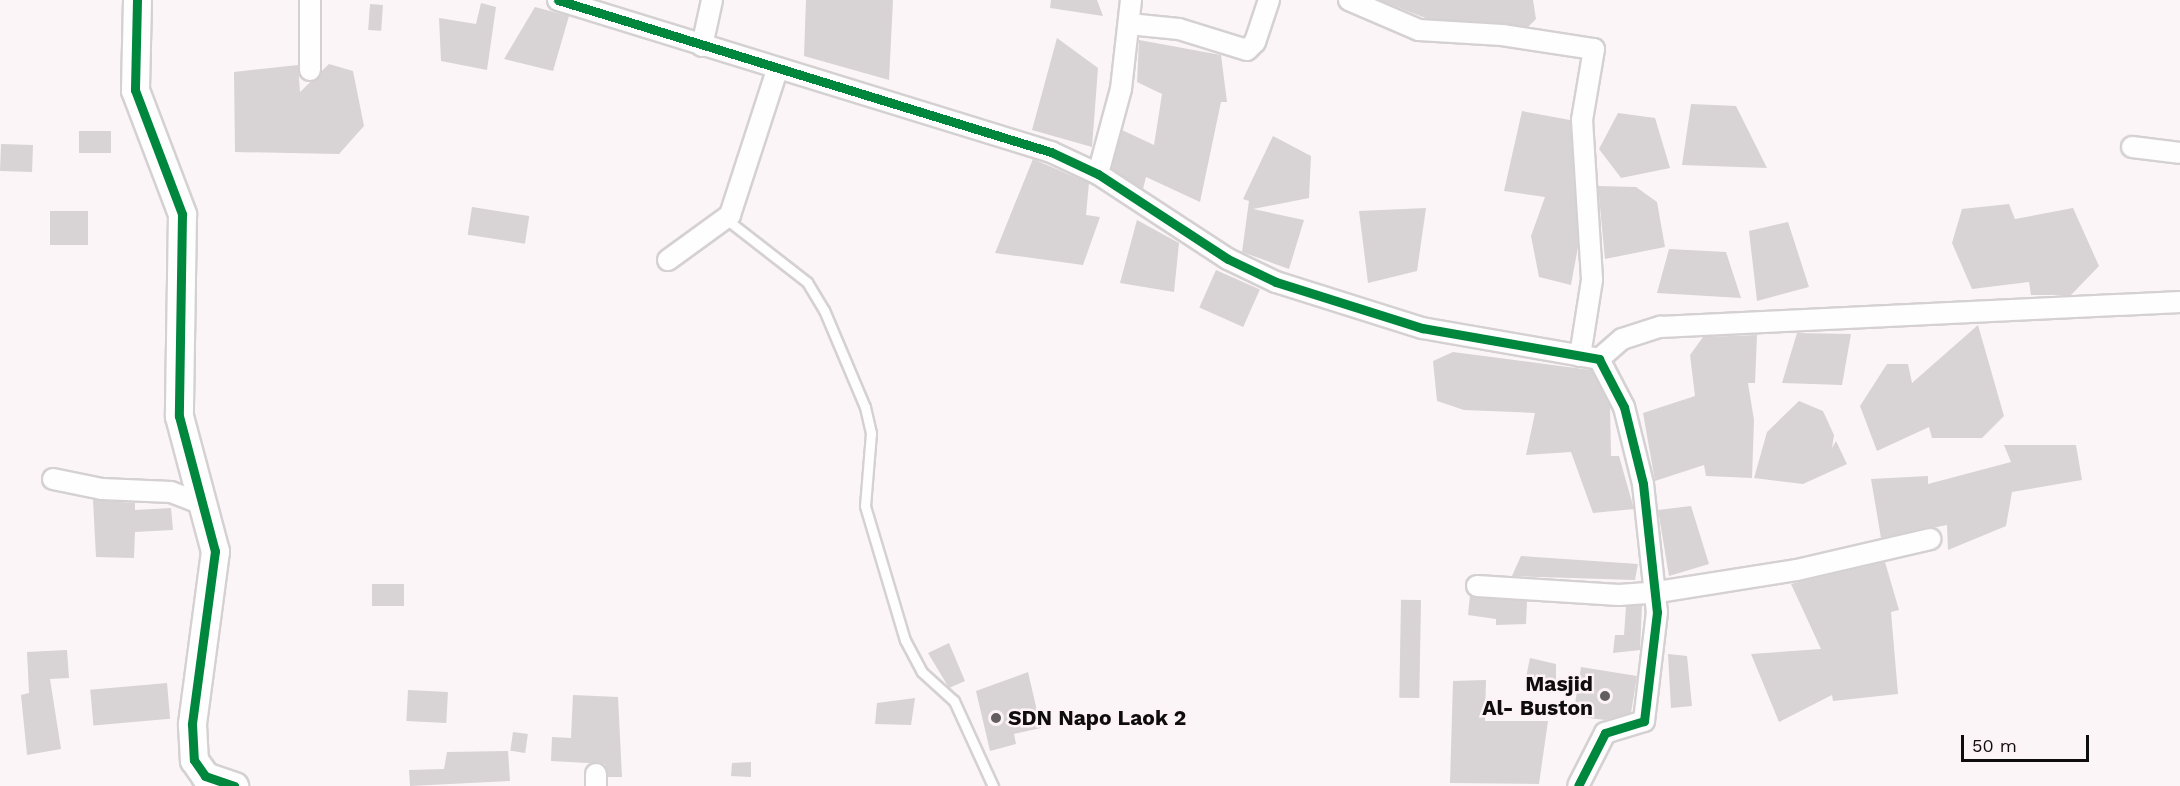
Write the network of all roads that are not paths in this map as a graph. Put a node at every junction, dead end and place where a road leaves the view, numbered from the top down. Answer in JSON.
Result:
{"nodes":[{"id":1,"x":137,"y":0,"type":"edge"},
{"id":2,"x":310,"y":0,"type":"edge"},
{"id":3,"x":558,"y":0,"type":"edge"},
{"id":4,"x":712,"y":0,"type":"edge"},
{"id":5,"x":1131,"y":0,"type":"edge"},
{"id":6,"x":1269,"y":0,"type":"edge"},
{"id":7,"x":1349,"y":0,"type":"edge"},
{"id":8,"x":1129,"y":24,"type":"junction"},
{"id":9,"x":702,"y":46,"type":"junction"},
{"id":10,"x":310,"y":70,"type":"dead end"},
{"id":11,"x":777,"y":70,"type":"junction"},
{"id":12,"x":2132,"y":147,"type":"dead end"},
{"id":13,"x":2180,"y":153,"type":"edge"},
{"id":14,"x":1098,"y":174,"type":"junction"},
{"id":15,"x":726,"y":219,"type":"junction"},
{"id":16,"x":668,"y":260,"type":"dead end"},
{"id":17,"x":2180,"y":302,"type":"edge"},
{"id":18,"x":1580,"y":356,"type":"junction"},
{"id":19,"x":1599,"y":359,"type":"junction"},
{"id":20,"x":53,"y":479,"type":"dead end"},
{"id":21,"x":205,"y":505,"type":"junction"},
{"id":22,"x":1930,"y":539,"type":"dead end"},
{"id":23,"x":1477,"y":586,"type":"dead end"},
{"id":24,"x":1658,"y":592,"type":"junction"},
{"id":25,"x":234,"y":786,"type":"edge"},
{"id":26,"x":993,"y":786,"type":"edge"},
{"id":27,"x":1578,"y":786,"type":"edge"}],
"edges":[{"from":1,"to":21,"type":"street"},
{"from":2,"to":10,"type":"street"},
{"from":3,"to":9,"type":"street"},
{"from":4,"to":9,"type":"street"},
{"from":5,"to":8,"type":"street"},
{"from":6,"to":8,"type":"street"},
{"from":7,"to":18,"type":"street"},
{"from":8,"to":14,"type":"street"},
{"from":9,"to":11,"type":"street"},
{"from":11,"to":14,"type":"street"},
{"from":11,"to":15,"type":"street"},
{"from":12,"to":13,"type":"street"},
{"from":14,"to":18,"type":"street"},
{"from":15,"to":16,"type":"street"},
{"from":15,"to":26,"type":"lane"},
{"from":17,"to":19,"type":"street"},
{"from":18,"to":19,"type":"street"},
{"from":19,"to":24,"type":"street"},
{"from":20,"to":21,"type":"street"},
{"from":21,"to":25,"type":"street"},
{"from":22,"to":24,"type":"street"},
{"from":23,"to":24,"type":"street"},
{"from":24,"to":27,"type":"street"}]}
